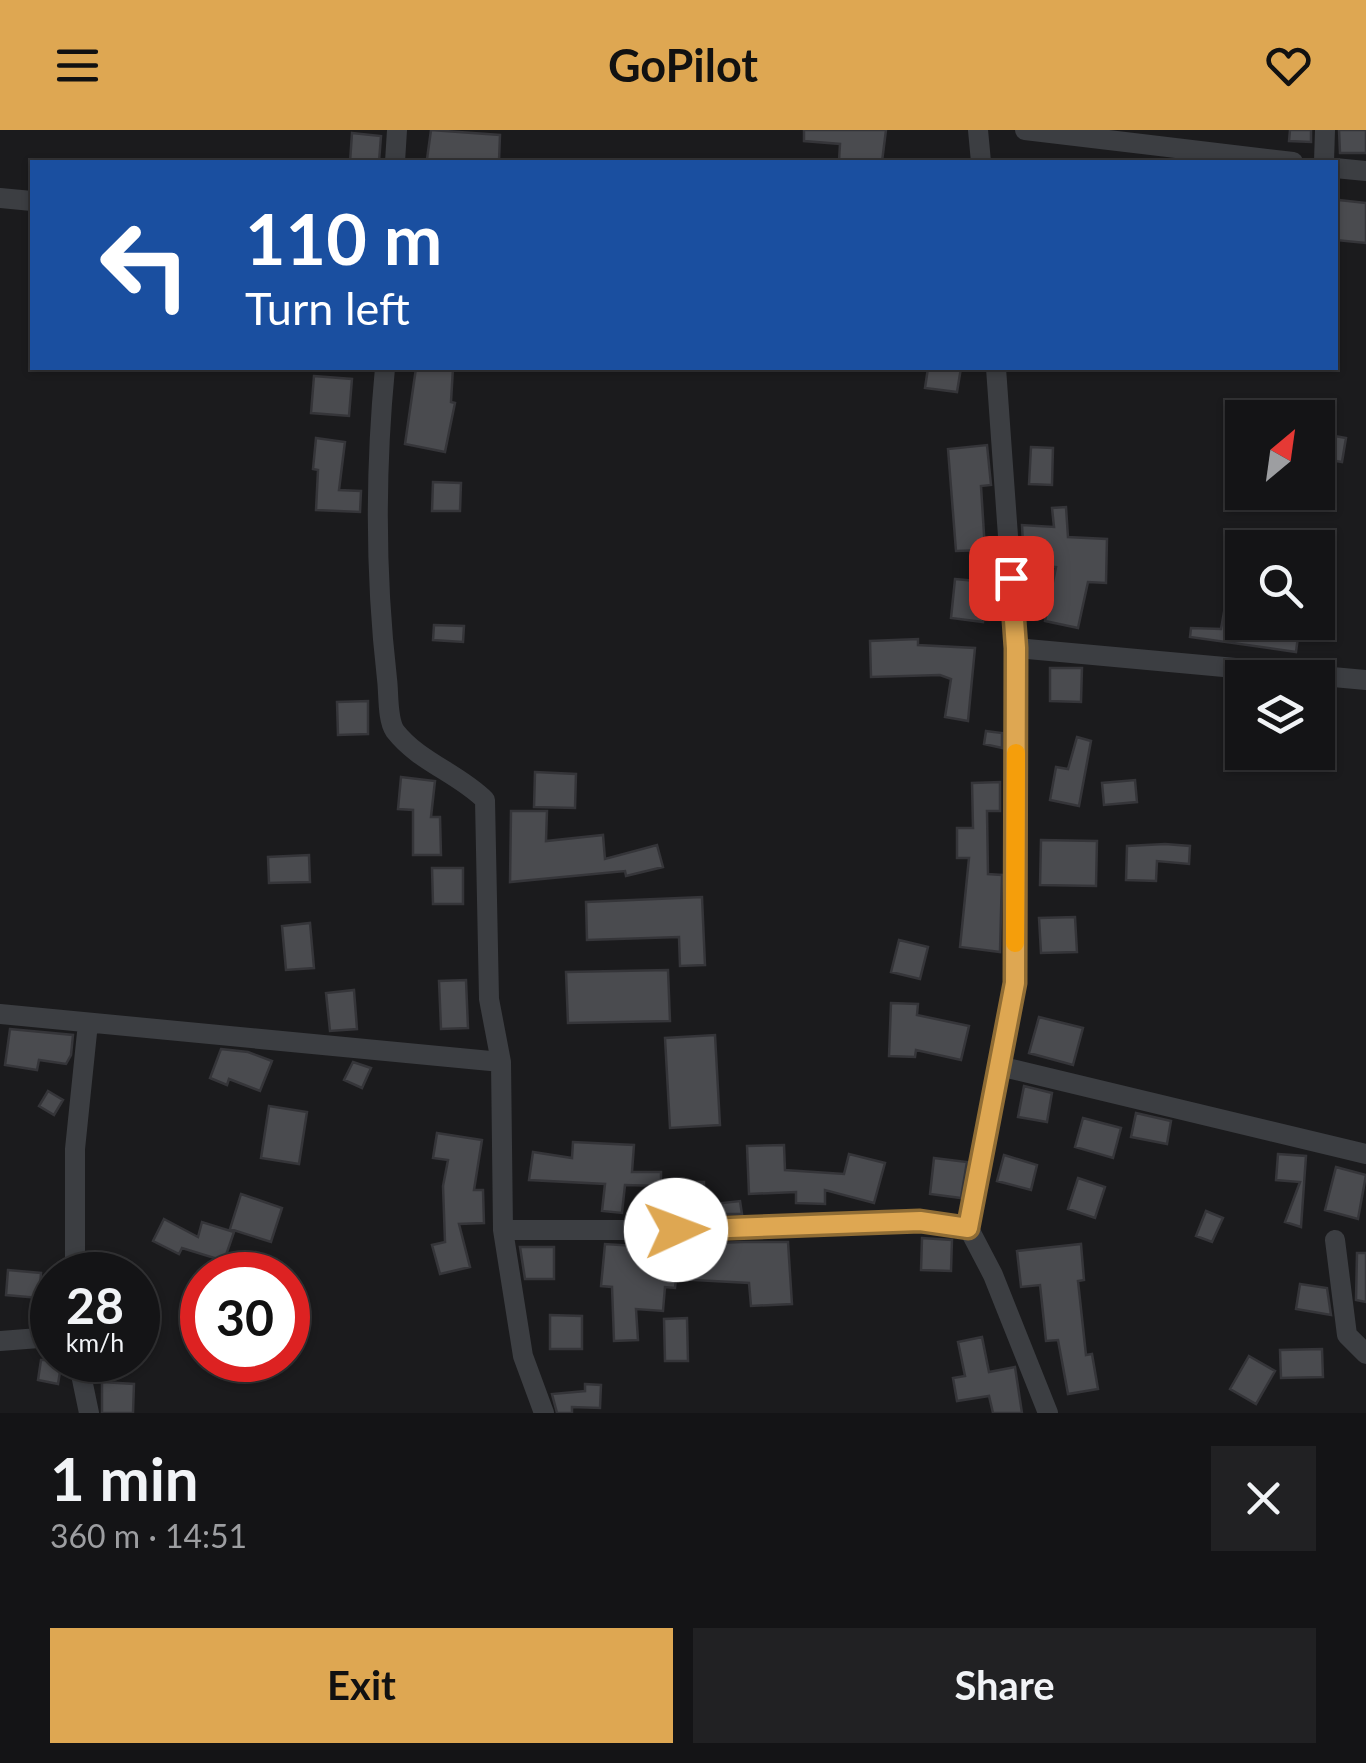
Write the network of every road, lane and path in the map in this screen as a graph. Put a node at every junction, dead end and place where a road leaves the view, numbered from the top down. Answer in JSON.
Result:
{"nodes":[{"id":1,"x":397,"y":130,"type":"edge"},
{"id":2,"x":978,"y":130,"type":"edge"},
{"id":3,"x":1025,"y":130,"type":"edge"},
{"id":4,"x":1325,"y":130,"type":"edge"},
{"id":5,"x":395,"y":160,"type":"edge"},
{"id":6,"x":981,"y":160,"type":"edge"},
{"id":7,"x":1276,"y":160,"type":"edge"},
{"id":8,"x":1324,"y":160,"type":"edge"},
{"id":9,"x":1338,"y":168,"type":"edge"},
{"id":10,"x":1366,"y":171,"type":"edge"},
{"id":11,"x":0,"y":198,"type":"edge"},
{"id":12,"x":30,"y":202,"type":"edge"},
{"id":13,"x":385,"y":370,"type":"edge"},
{"id":14,"x":996,"y":370,"type":"edge"},
{"id":15,"x":1016,"y":648,"type":"junction"},
{"id":16,"x":1366,"y":680,"type":"edge"},
{"id":17,"x":0,"y":1014,"type":"edge"},
{"id":18,"x":88,"y":1023,"type":"junction"},
{"id":19,"x":501,"y":1062,"type":"junction"},
{"id":20,"x":1000,"y":1066,"type":"junction"},
{"id":21,"x":1366,"y":1154,"type":"edge"},
{"id":22,"x":968,"y":1228,"type":"junction"},
{"id":23,"x":503,"y":1230,"type":"junction"},
{"id":24,"x":1335,"y":1240,"type":"dead end"},
{"id":25,"x":75,"y":1252,"type":"edge"},
{"id":26,"x":30,"y":1339,"type":"edge"},
{"id":27,"x":0,"y":1341,"type":"edge"},
{"id":28,"x":1366,"y":1354,"type":"edge"},
{"id":29,"x":83,"y":1382,"type":"edge"},
{"id":30,"x":89,"y":1413,"type":"edge"},
{"id":31,"x":544,"y":1413,"type":"edge"},
{"id":32,"x":1048,"y":1413,"type":"edge"}],
"edges":[{"from":1,"to":5,"type":"street"},
{"from":2,"to":6,"type":"street"},
{"from":3,"to":7,"type":"street"},
{"from":4,"to":8,"type":"street"},
{"from":9,"to":10,"type":"street"},
{"from":11,"to":12,"type":"street"},
{"from":13,"to":19,"type":"street"},
{"from":14,"to":15,"type":"street"},
{"from":15,"to":16,"type":"street"},
{"from":15,"to":20,"type":"street"},
{"from":17,"to":18,"type":"street"},
{"from":18,"to":19,"type":"street"},
{"from":18,"to":25,"type":"street"},
{"from":19,"to":23,"type":"street"},
{"from":20,"to":21,"type":"street"},
{"from":20,"to":22,"type":"street"},
{"from":22,"to":23,"type":"street"},
{"from":22,"to":32,"type":"street"},
{"from":23,"to":31,"type":"street"},
{"from":24,"to":28,"type":"street"},
{"from":26,"to":27,"type":"street"},
{"from":29,"to":30,"type":"street"}]}
